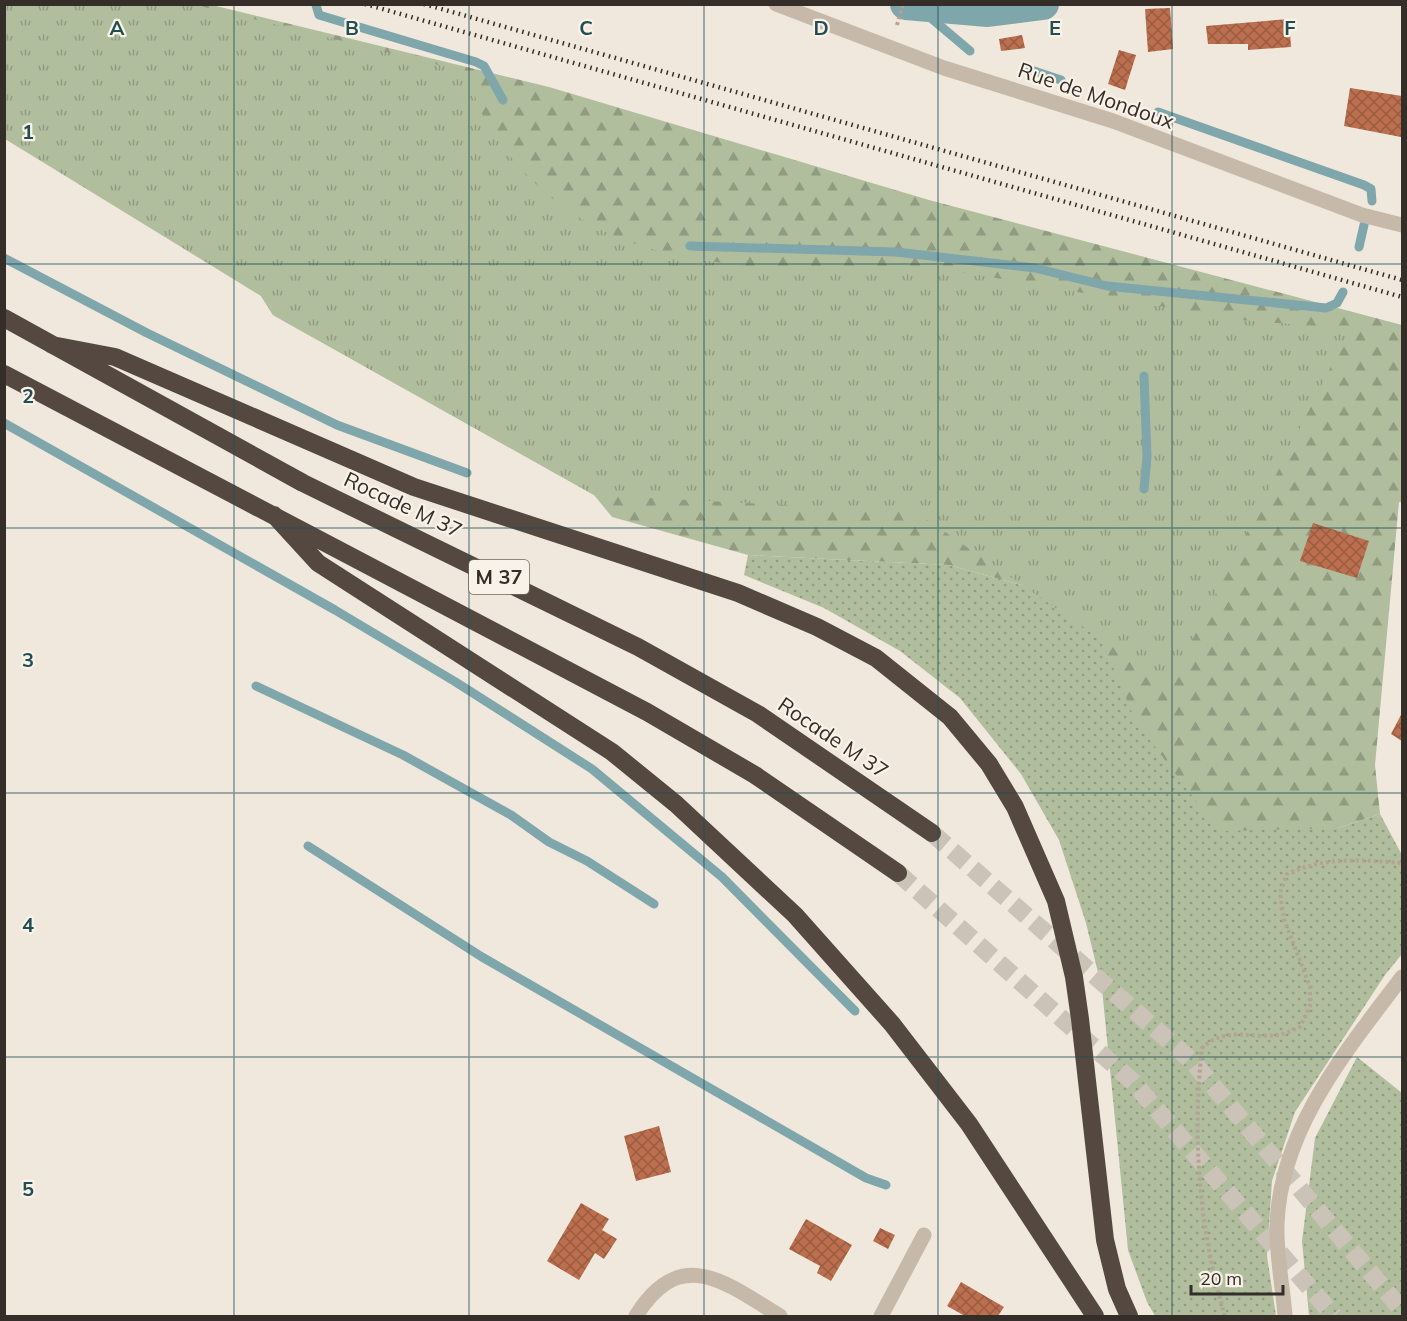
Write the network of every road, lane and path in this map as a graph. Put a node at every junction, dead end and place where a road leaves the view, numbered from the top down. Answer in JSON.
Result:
{"nodes":[{"id":1,"x":776,"y":4,"type":"edge"},
{"id":2,"x":1402,"y":225,"type":"edge"},
{"id":3,"x":4,"y":318,"type":"edge"},
{"id":4,"x":52,"y":345,"type":"junction"},
{"id":5,"x":4,"y":374,"type":"edge"},
{"id":6,"x":274,"y":515,"type":"junction"},
{"id":7,"x":932,"y":833,"type":"tunnel mouth"},
{"id":8,"x":1402,"y":863,"type":"edge"},
{"id":9,"x":898,"y":873,"type":"tunnel mouth"},
{"id":10,"x":1402,"y":977,"type":"edge"},
{"id":11,"x":924,"y":1235,"type":"dead end"},
{"id":12,"x":636,"y":1317,"type":"edge"},
{"id":13,"x":780,"y":1317,"type":"edge"},
{"id":14,"x":881,"y":1317,"type":"edge"},
{"id":15,"x":1095,"y":1317,"type":"edge"},
{"id":16,"x":1129,"y":1317,"type":"edge"},
{"id":17,"x":1225,"y":1317,"type":"edge"},
{"id":18,"x":1285,"y":1317,"type":"edge"}],
"edges":[{"from":1,"to":2,"type":"street","name":"Rue de Mondoux"},
{"from":3,"to":4,"type":"highway","name":"Rocade M 37","number":"M 37"},
{"from":4,"to":7,"type":"highway","name":"Rocade M 37","number":"M 37"},
{"from":4,"to":16,"type":"highway"},
{"from":5,"to":6,"type":"highway","number":"M 37"},
{"from":6,"to":9,"type":"highway","number":"M 37"},
{"from":6,"to":15,"type":"highway"},
{"from":8,"to":17,"type":"path"},
{"from":10,"to":18,"type":"street"},
{"from":11,"to":14,"type":"street"},
{"from":12,"to":13,"type":"street"}]}
